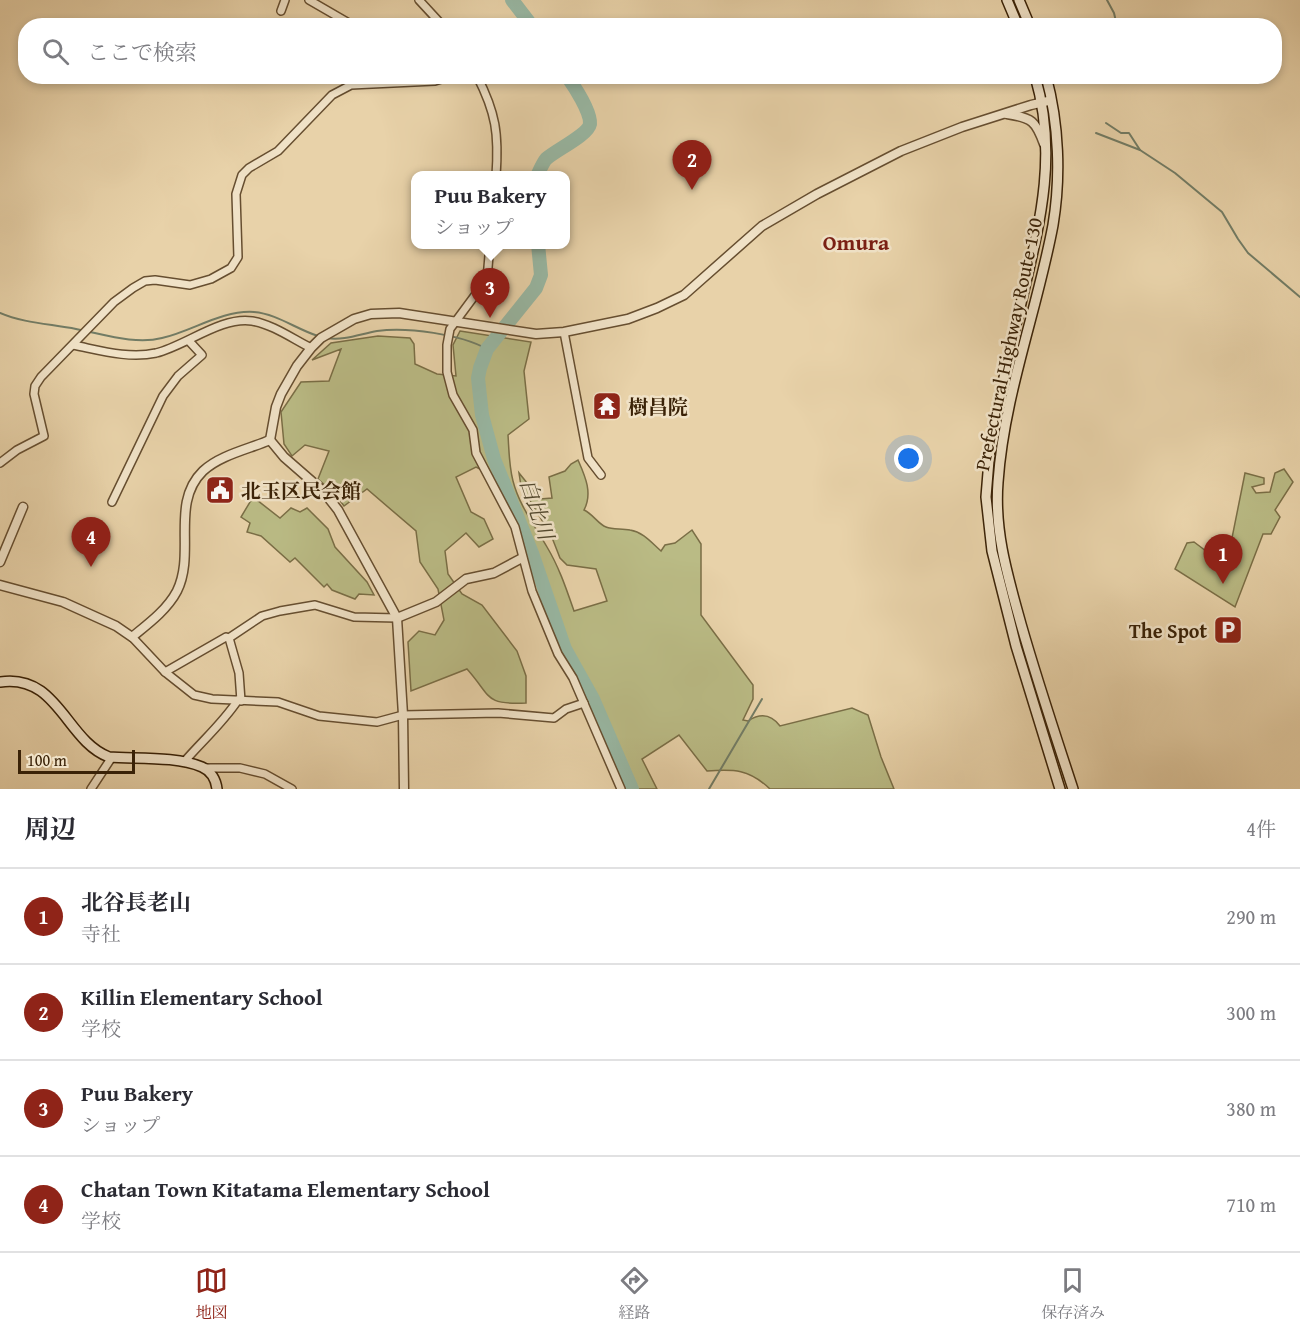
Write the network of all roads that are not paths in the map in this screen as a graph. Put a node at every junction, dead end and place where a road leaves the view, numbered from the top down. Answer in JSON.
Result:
{"nodes":[{"id":1,"x":285,"y":0,"type":"edge"},
{"id":2,"x":309,"y":0,"type":"edge"},
{"id":3,"x":419,"y":0,"type":"edge"},
{"id":4,"x":1007,"y":0,"type":"edge"},
{"id":5,"x":1019,"y":0,"type":"edge"},
{"id":6,"x":281,"y":11,"type":"dead end"},
{"id":7,"x":340,"y":18,"type":"edge"},
{"id":8,"x":436,"y":18,"type":"edge"},
{"id":9,"x":1015,"y":18,"type":"edge"},
{"id":10,"x":1027,"y":18,"type":"edge"},
{"id":11,"x":359,"y":84,"type":"edge"},
{"id":12,"x":481,"y":84,"type":"edge"},
{"id":13,"x":1037,"y":84,"type":"edge"},
{"id":14,"x":1049,"y":84,"type":"edge"},
{"id":15,"x":1052,"y":101,"type":"junction"},
{"id":16,"x":1041,"y":103,"type":"junction"},
{"id":17,"x":1004,"y":113,"type":"junction"},
{"id":18,"x":1046,"y":151,"type":"junction"},
{"id":19,"x":496,"y":171,"type":"edge"},
{"id":20,"x":490,"y":249,"type":"edge"},
{"id":21,"x":452,"y":325,"type":"junction"},
{"id":22,"x":564,"y":332,"type":"junction"},
{"id":23,"x":189,"y":341,"type":"junction"},
{"id":24,"x":73,"y":345,"type":"junction"},
{"id":25,"x":313,"y":346,"type":"junction"},
{"id":26,"x":270,"y":440,"type":"junction"},
{"id":27,"x":0,"y":463,"type":"edge"},
{"id":28,"x":601,"y":475,"type":"dead end"},
{"id":29,"x":112,"y":502,"type":"dead end"},
{"id":30,"x":23,"y":507,"type":"dead end"},
{"id":31,"x":522,"y":558,"type":"junction"},
{"id":32,"x":0,"y":562,"type":"edge"},
{"id":33,"x":0,"y":585,"type":"edge"},
{"id":34,"x":397,"y":618,"type":"junction"},
{"id":35,"x":132,"y":637,"type":"junction"},
{"id":36,"x":229,"y":638,"type":"junction"},
{"id":37,"x":165,"y":672,"type":"junction"},
{"id":38,"x":0,"y":682,"type":"edge"},
{"id":39,"x":240,"y":700,"type":"junction"},
{"id":40,"x":584,"y":703,"type":"junction"},
{"id":41,"x":403,"y":716,"type":"junction"},
{"id":42,"x":112,"y":757,"type":"junction"},
{"id":43,"x":184,"y":762,"type":"junction"},
{"id":44,"x":204,"y":768,"type":"junction"},
{"id":45,"x":91,"y":789,"type":"edge"},
{"id":46,"x":217,"y":789,"type":"edge"},
{"id":47,"x":292,"y":789,"type":"edge"},
{"id":48,"x":404,"y":789,"type":"edge"},
{"id":49,"x":621,"y":789,"type":"edge"},
{"id":50,"x":1060,"y":789,"type":"edge"},
{"id":51,"x":1072,"y":789,"type":"edge"}],
"edges":[{"from":1,"to":6,"type":"street"},
{"from":2,"to":7,"type":"street"},
{"from":3,"to":8,"type":"street"},
{"from":4,"to":9,"type":"main road"},
{"from":5,"to":10,"type":"main road"},
{"from":11,"to":24,"type":"street"},
{"from":12,"to":19,"type":"street"},
{"from":13,"to":16,"type":"main road","name":"Prefectural Highway Route 130"},
{"from":14,"to":15,"type":"main road","name":"Prefectural Highway Route 130"},
{"from":15,"to":16,"type":"street"},
{"from":15,"to":51,"type":"main road","name":"Prefectural Highway Route 130"},
{"from":16,"to":17,"type":"street"},
{"from":16,"to":18,"type":"main road","name":"Prefectural Highway Route 130"},
{"from":17,"to":18,"type":"street"},
{"from":17,"to":22,"type":"street"},
{"from":18,"to":50,"type":"main road","name":"Prefectural Highway Route 130"},
{"from":20,"to":21,"type":"street"},
{"from":21,"to":22,"type":"street"},
{"from":21,"to":25,"type":"street"},
{"from":21,"to":31,"type":"street"},
{"from":22,"to":28,"type":"street"},
{"from":23,"to":24,"type":"street"},
{"from":23,"to":25,"type":"street"},
{"from":23,"to":29,"type":"street"},
{"from":24,"to":27,"type":"street"},
{"from":25,"to":26,"type":"street"},
{"from":26,"to":34,"type":"street"},
{"from":26,"to":35,"type":"street"},
{"from":30,"to":32,"type":"street"},
{"from":31,"to":34,"type":"street"},
{"from":31,"to":40,"type":"street"},
{"from":33,"to":35,"type":"street"},
{"from":34,"to":36,"type":"street"},
{"from":34,"to":41,"type":"street"},
{"from":35,"to":37,"type":"street"},
{"from":36,"to":37,"type":"street"},
{"from":36,"to":39,"type":"street"},
{"from":37,"to":39,"type":"street"},
{"from":38,"to":42,"type":"main road"},
{"from":39,"to":41,"type":"street"},
{"from":39,"to":43,"type":"street"},
{"from":40,"to":41,"type":"street"},
{"from":40,"to":49,"type":"street"},
{"from":41,"to":48,"type":"street"},
{"from":42,"to":43,"type":"main road"},
{"from":42,"to":45,"type":"street"},
{"from":43,"to":44,"type":"main road"},
{"from":44,"to":46,"type":"main road"},
{"from":44,"to":47,"type":"street"}]}
